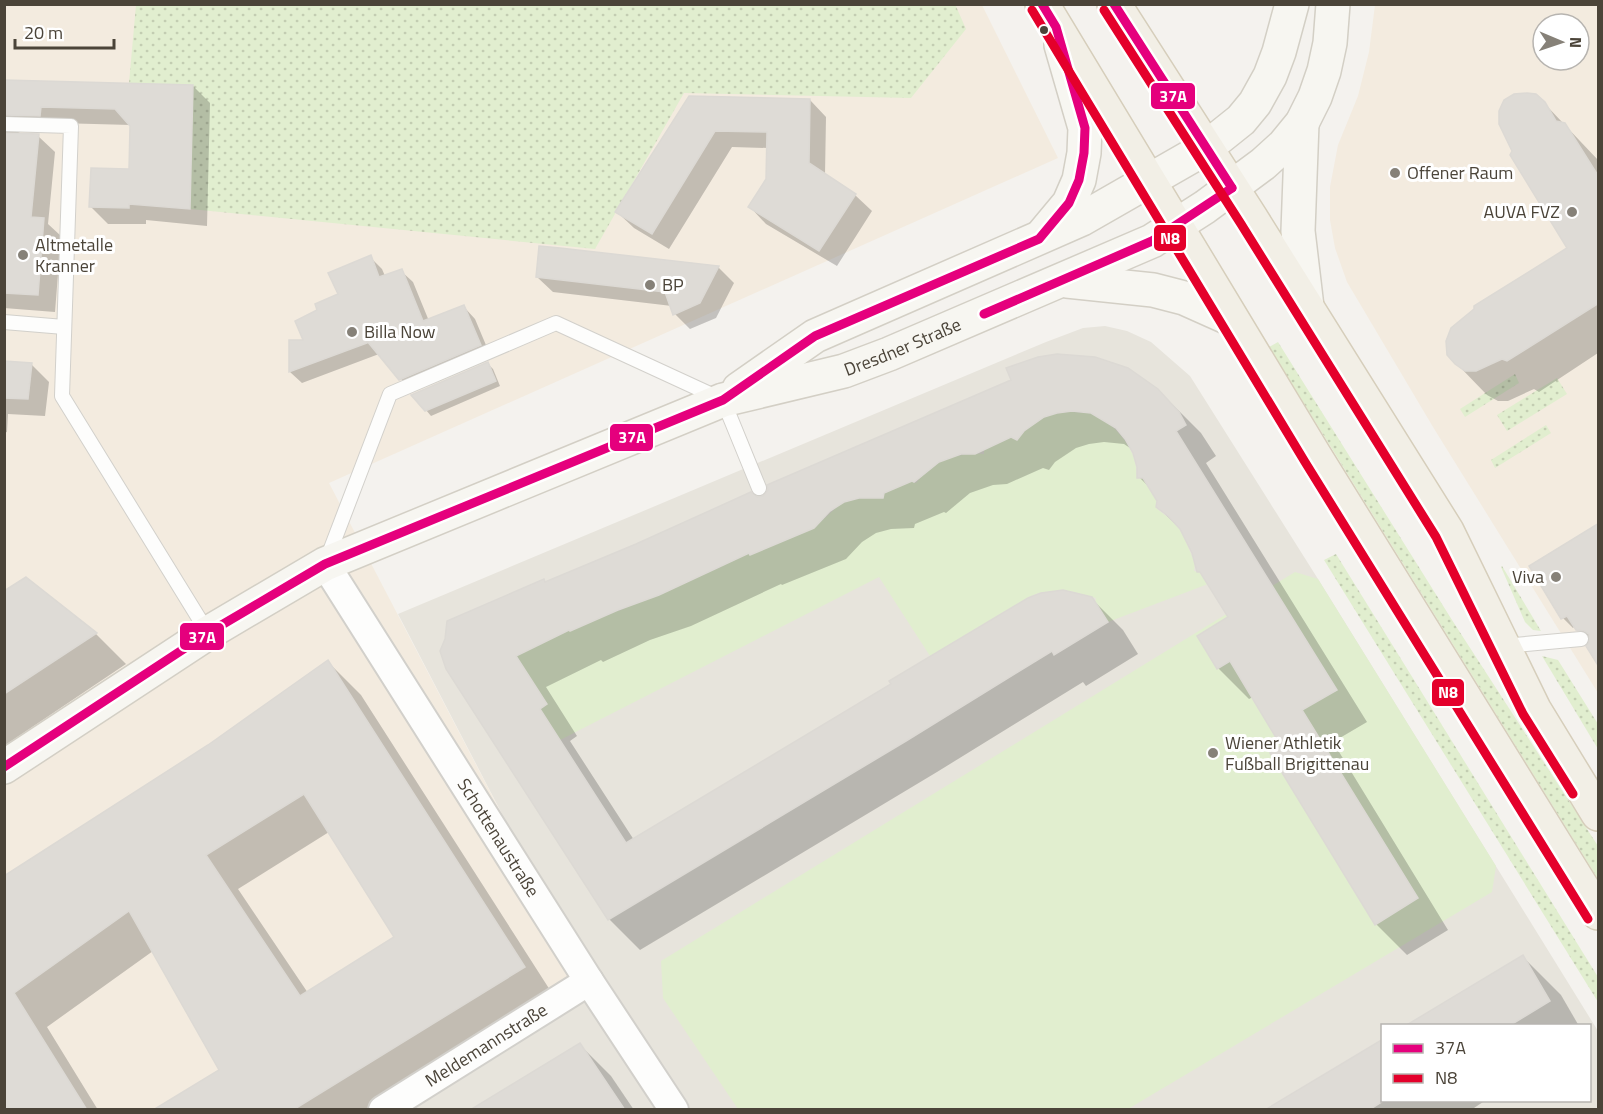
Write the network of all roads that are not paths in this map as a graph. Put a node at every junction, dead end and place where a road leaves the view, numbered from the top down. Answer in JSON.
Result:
{"nodes":[{"id":1,"x":1114,"y":4,"type":"edge"},
{"id":2,"x":1292,"y":4,"type":"edge"},
{"id":3,"x":1333,"y":4,"type":"edge"},
{"id":4,"x":1049,"y":16,"type":"edge"},
{"id":5,"x":1302,"y":123,"type":"junction"},
{"id":6,"x":4,"y":124,"type":"edge"},
{"id":7,"x":1206,"y":148,"type":"junction"},
{"id":8,"x":1149,"y":181,"type":"junction"},
{"id":9,"x":1232,"y":188,"type":"junction"},
{"id":10,"x":1176,"y":226,"type":"junction"},
{"id":11,"x":1039,"y":240,"type":"junction"},
{"id":12,"x":1062,"y":281,"type":"junction"},
{"id":13,"x":1307,"y":307,"type":"junction"},
{"id":14,"x":1231,"y":319,"type":"junction"},
{"id":15,"x":4,"y":322,"type":"edge"},
{"id":16,"x":64,"y":327,"type":"junction"},
{"id":17,"x":723,"y":400,"type":"junction"},
{"id":18,"x":759,"y":489,"type":"dead end"},
{"id":19,"x":325,"y":564,"type":"junction"},
{"id":20,"x":208,"y":633,"type":"junction"},
{"id":21,"x":1581,"y":639,"type":"dead end"},
{"id":22,"x":1503,"y":646,"type":"junction"},
{"id":23,"x":4,"y":767,"type":"edge"},
{"id":24,"x":1599,"y":814,"type":"edge"},
{"id":25,"x":1599,"y":913,"type":"edge"},
{"id":26,"x":589,"y":981,"type":"junction"},
{"id":27,"x":382,"y":1110,"type":"edge"},
{"id":28,"x":674,"y":1110,"type":"edge"}],
"edges":[{"from":1,"to":7,"type":"main road"},
{"from":2,"to":7,"type":"main road","name":"Dresdner Straße"},
{"from":3,"to":5,"type":"main road"},
{"from":4,"to":8,"type":"main road"},
{"from":4,"to":11,"type":"main road"},
{"from":5,"to":9,"type":"main road","name":"Dresdner Straße"},
{"from":5,"to":13,"type":"main road"},
{"from":6,"to":16,"type":"lane"},
{"from":7,"to":8,"type":"main road","name":"Dresdner Straße"},
{"from":7,"to":9,"type":"main road"},
{"from":8,"to":10,"type":"main road"},
{"from":8,"to":11,"type":"main road","name":"Dresdner Straße"},
{"from":9,"to":10,"type":"main road","name":"Dresdner Straße"},
{"from":9,"to":13,"type":"main road"},
{"from":10,"to":12,"type":"main road","name":"Dresdner Straße"},
{"from":10,"to":14,"type":"main road"},
{"from":11,"to":17,"type":"main road","name":"Dresdner Straße"},
{"from":12,"to":14,"type":"main road"},
{"from":12,"to":17,"type":"main road","name":"Dresdner Straße"},
{"from":13,"to":22,"type":"main road"},
{"from":14,"to":25,"type":"main road"},
{"from":15,"to":16,"type":"lane"},
{"from":16,"to":20,"type":"lane"},
{"from":17,"to":18,"type":"lane"},
{"from":17,"to":19,"type":"main road","name":"Dresdner Straße"},
{"from":17,"to":19,"type":"lane"},
{"from":19,"to":20,"type":"main road","name":"Dresdner Straße"},
{"from":19,"to":26,"type":"street","name":"Schottenaustraße"},
{"from":20,"to":23,"type":"main road","name":"Dresdner Straße"},
{"from":21,"to":22,"type":"lane"},
{"from":22,"to":24,"type":"main road"},
{"from":26,"to":27,"type":"street","name":"Meldemannstraße"},
{"from":26,"to":28,"type":"street","name":"Schottenaustraße"}]}
